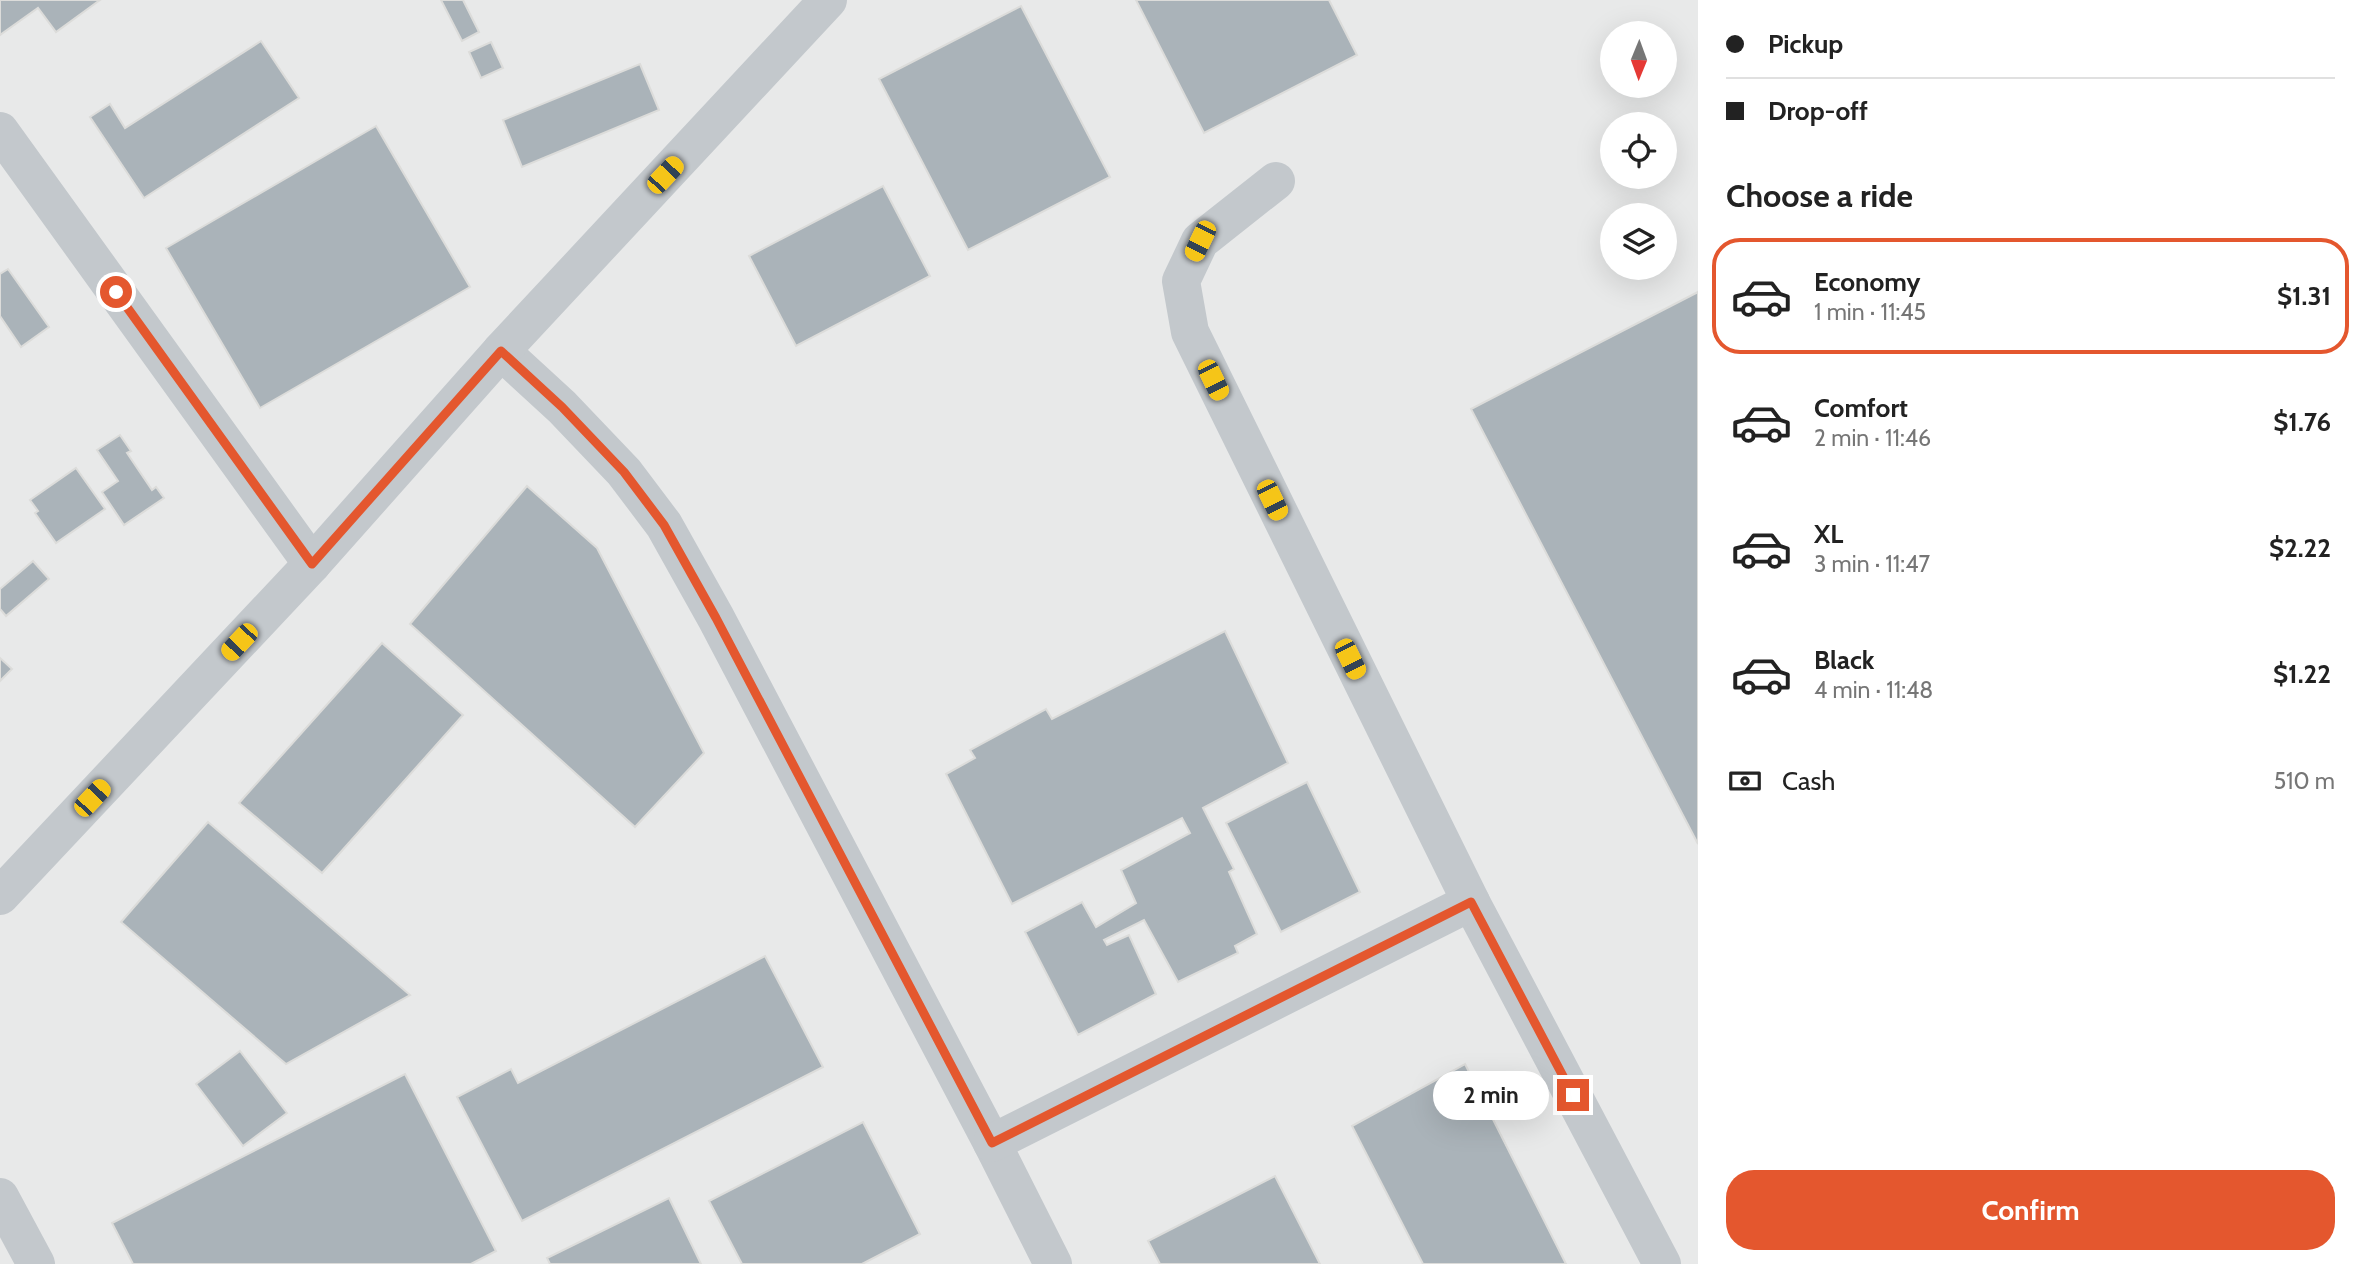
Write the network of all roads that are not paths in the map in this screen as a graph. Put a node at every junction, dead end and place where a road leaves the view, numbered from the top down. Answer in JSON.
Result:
{"nodes":[{"id":1,"x":828,"y":0,"type":"edge"},
{"id":2,"x":0,"y":131,"type":"edge"},
{"id":3,"x":1276,"y":181,"type":"dead end"},
{"id":4,"x":501,"y":351,"type":"junction"},
{"id":5,"x":312,"y":564,"type":"junction"},
{"id":6,"x":0,"y":896,"type":"edge"},
{"id":7,"x":1471,"y":902,"type":"junction"},
{"id":8,"x":992,"y":1143,"type":"junction"},
{"id":9,"x":0,"y":1197,"type":"edge"},
{"id":10,"x":36,"y":1264,"type":"edge"},
{"id":11,"x":1053,"y":1264,"type":"edge"},
{"id":12,"x":1662,"y":1264,"type":"edge"}],
"edges":[{"from":1,"to":4,"type":"street"},
{"from":2,"to":5,"type":"street"},
{"from":3,"to":7,"type":"street"},
{"from":4,"to":5,"type":"street"},
{"from":4,"to":8,"type":"street"},
{"from":5,"to":6,"type":"street"},
{"from":7,"to":8,"type":"street"},
{"from":7,"to":12,"type":"street"},
{"from":8,"to":11,"type":"street"},
{"from":9,"to":10,"type":"street"}]}
